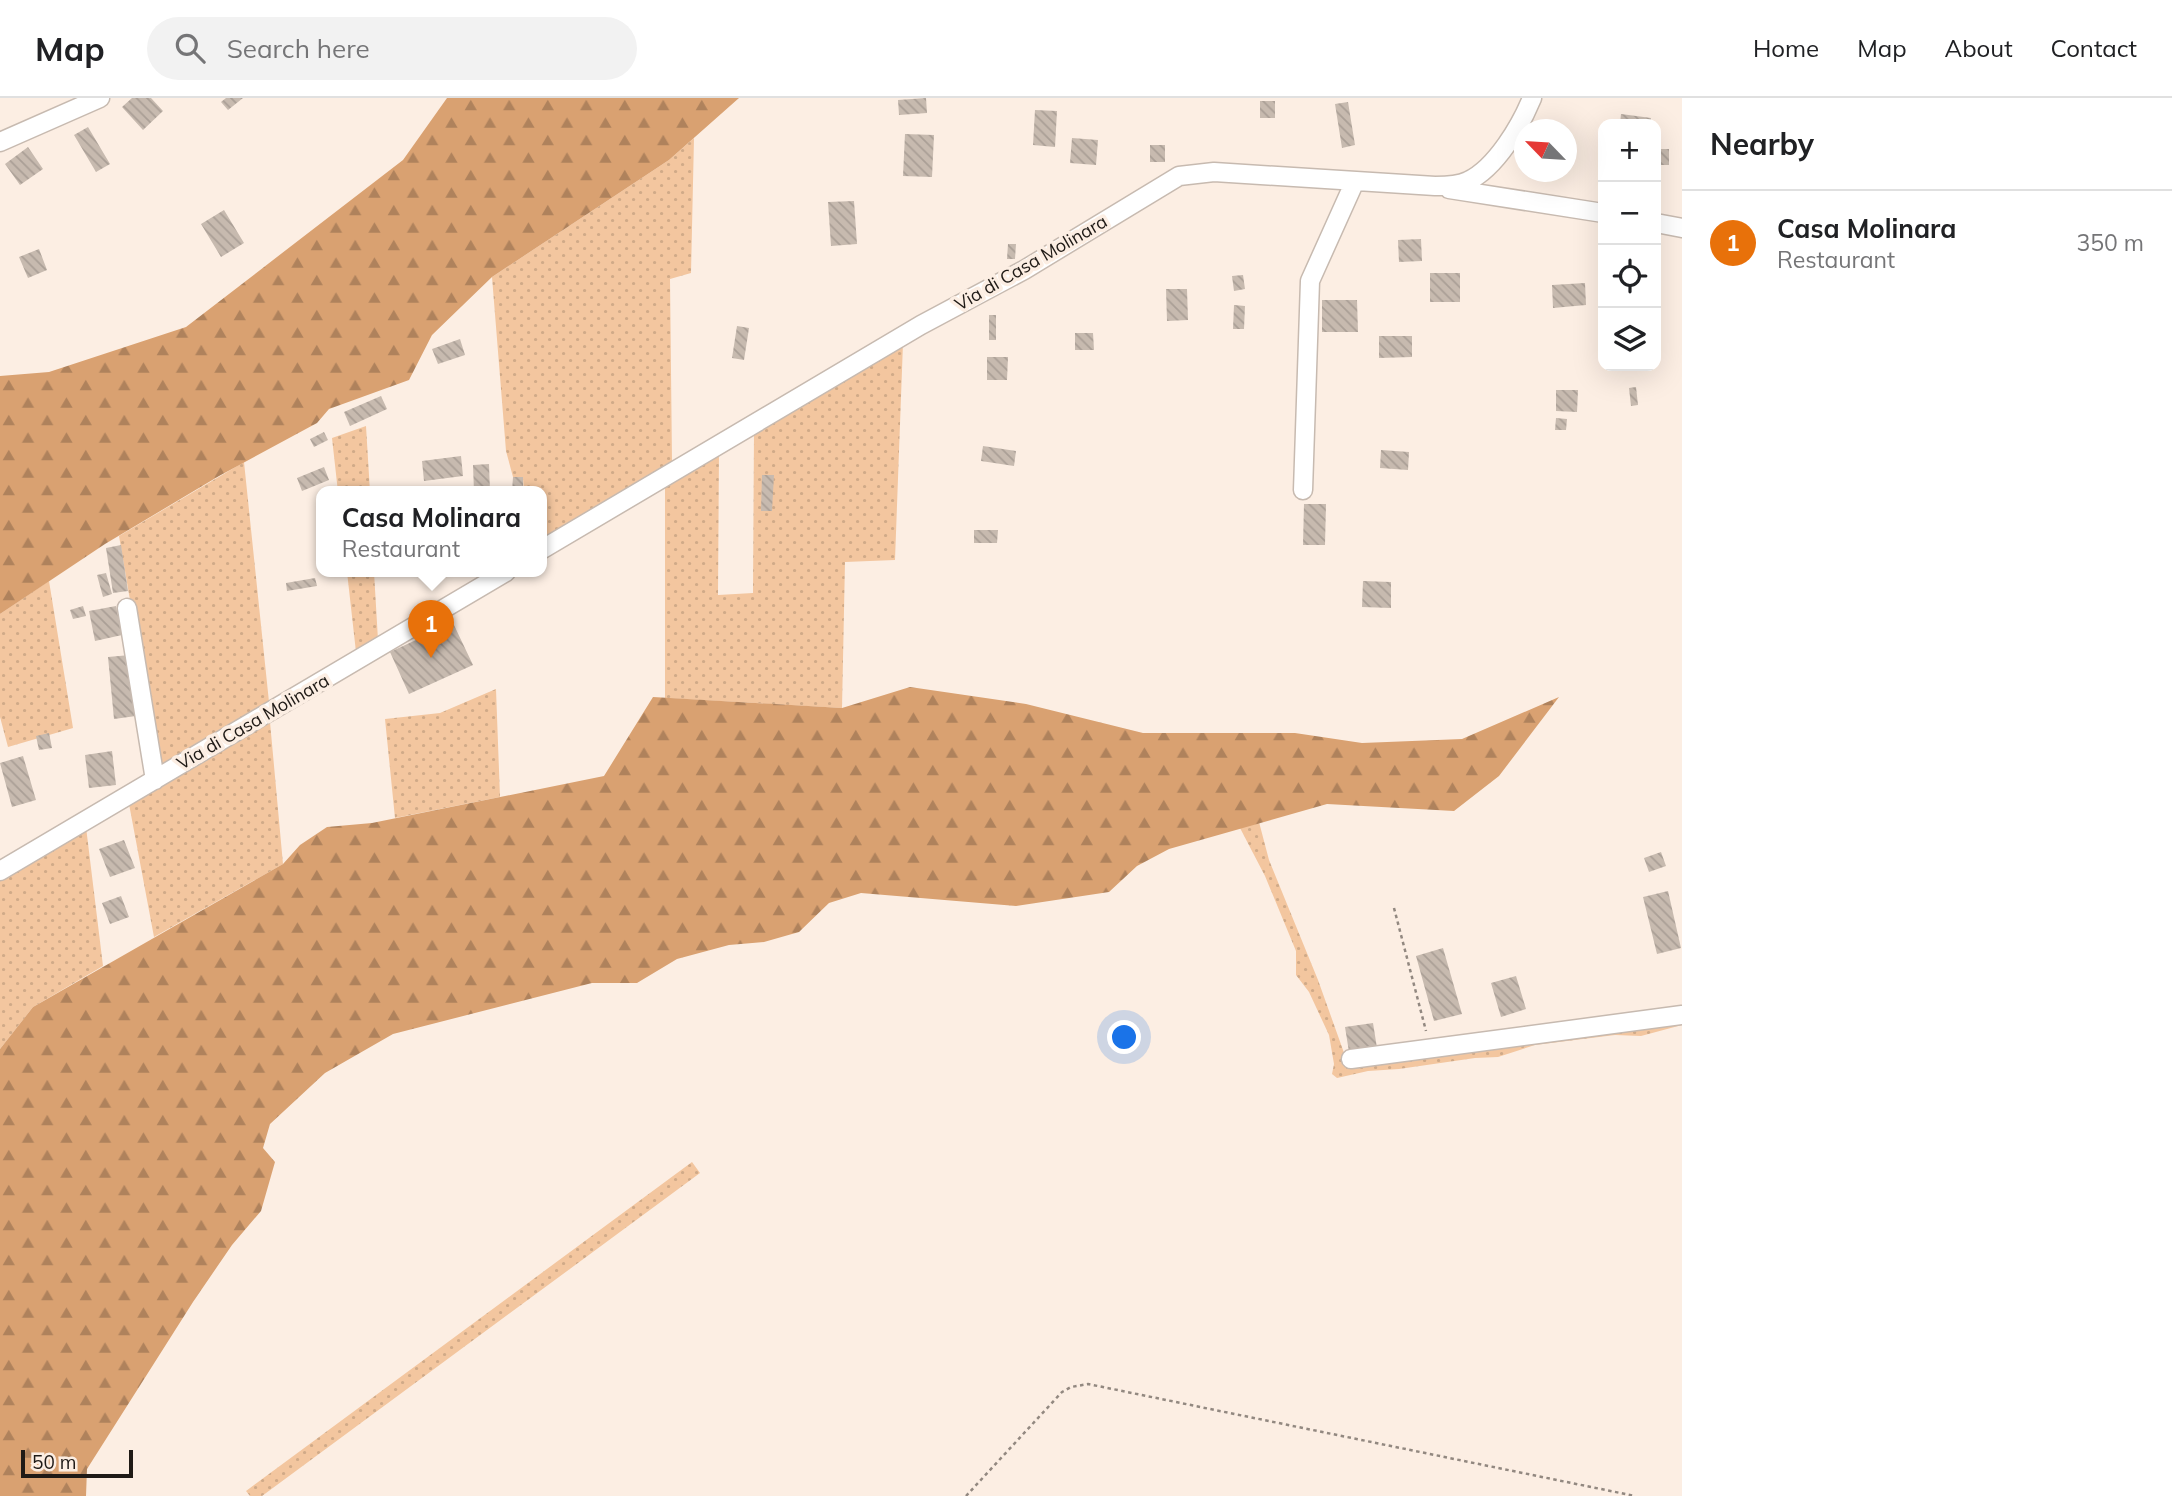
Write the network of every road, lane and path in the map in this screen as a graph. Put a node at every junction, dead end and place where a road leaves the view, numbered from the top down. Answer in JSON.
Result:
{"nodes":[{"id":1,"x":100,"y":98,"type":"edge"},
{"id":2,"x":1532,"y":98,"type":"edge"},
{"id":3,"x":0,"y":142,"type":"edge"},
{"id":4,"x":1354,"y":181,"type":"junction"},
{"id":5,"x":1435,"y":186,"type":"junction"},
{"id":6,"x":1598,"y":212,"type":"edge"},
{"id":7,"x":1661,"y":224,"type":"edge"},
{"id":8,"x":1682,"y":228,"type":"edge"},
{"id":9,"x":1303,"y":489,"type":"dead end"},
{"id":10,"x":547,"y":546,"type":"edge"},
{"id":11,"x":498,"y":577,"type":"edge"},
{"id":12,"x":127,"y":608,"type":"dead end"},
{"id":13,"x":155,"y":780,"type":"junction"},
{"id":14,"x":0,"y":871,"type":"edge"},
{"id":15,"x":1394,"y":908,"type":"dead end"},
{"id":16,"x":1682,"y":1015,"type":"edge"},
{"id":17,"x":1430,"y":1048,"type":"junction"},
{"id":18,"x":1352,"y":1059,"type":"dead end"},
{"id":19,"x":966,"y":1496,"type":"edge"},
{"id":20,"x":1635,"y":1496,"type":"edge"}],
"edges":[{"from":1,"to":3,"type":"street"},
{"from":2,"to":5,"type":"street","name":"Via di Casa Molinara"},
{"from":4,"to":5,"type":"street","name":"Via di Casa Molinara"},
{"from":4,"to":9,"type":"street"},
{"from":4,"to":10,"type":"street","name":"Via di Casa Molinara"},
{"from":5,"to":6,"type":"street"},
{"from":7,"to":8,"type":"street"},
{"from":11,"to":13,"type":"street","name":"Via di Casa Molinara"},
{"from":12,"to":13,"type":"street"},
{"from":13,"to":14,"type":"street","name":"Via di Casa Molinara"},
{"from":15,"to":17,"type":"path"},
{"from":16,"to":17,"type":"street"},
{"from":17,"to":18,"type":"street"},
{"from":19,"to":20,"type":"path"}]}
